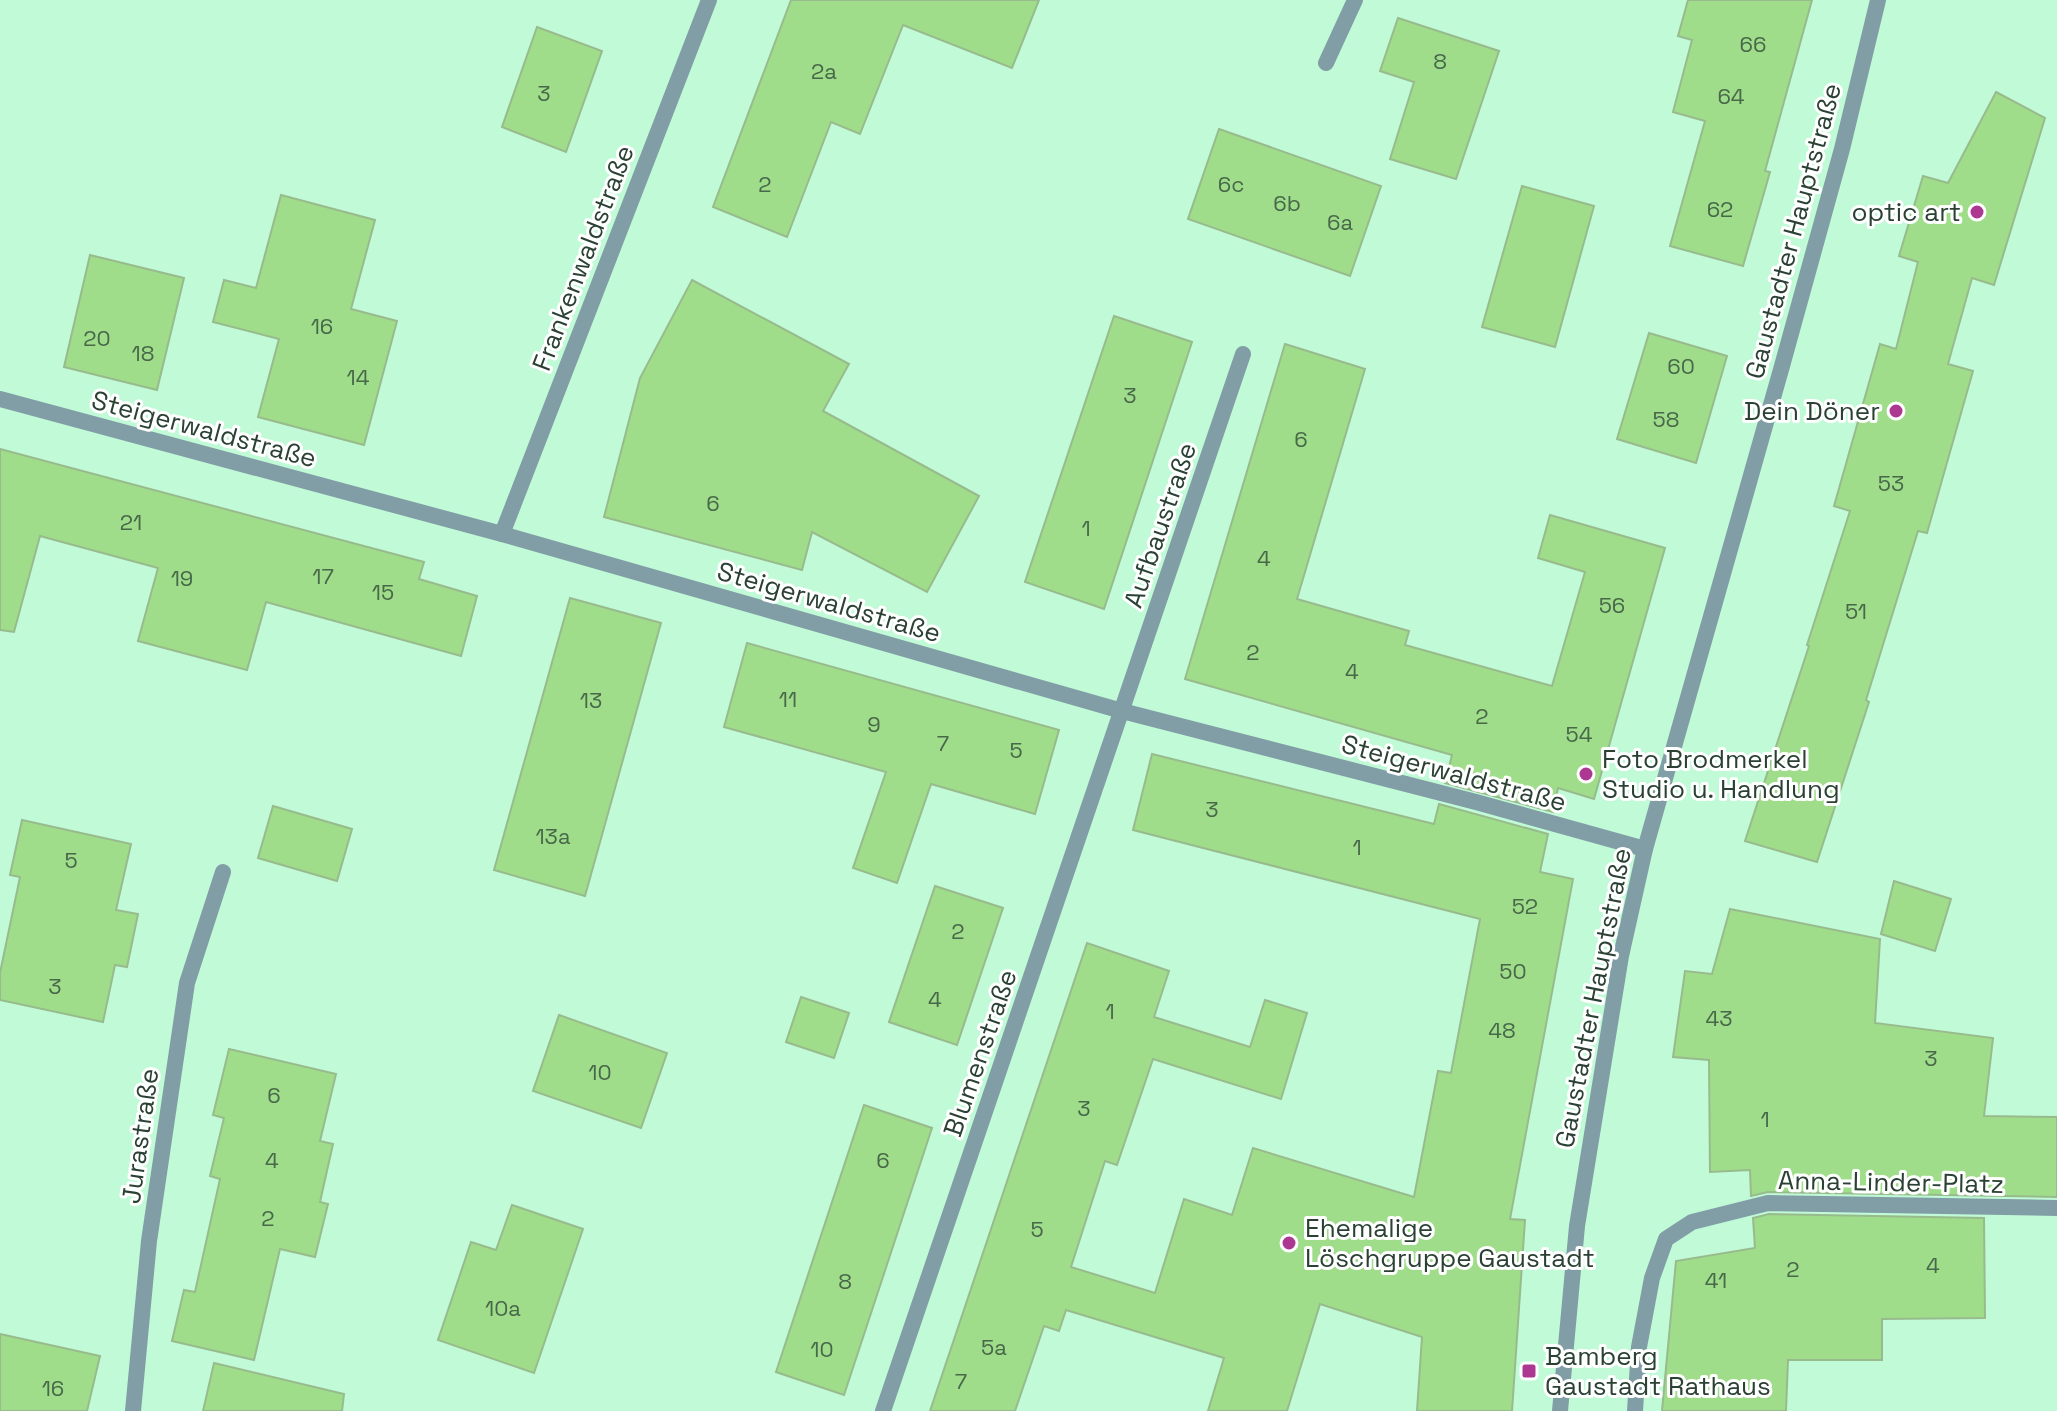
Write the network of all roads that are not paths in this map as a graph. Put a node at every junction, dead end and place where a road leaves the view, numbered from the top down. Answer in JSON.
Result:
{"nodes":[{"id":1,"x":709,"y":0,"type":"edge"},
{"id":2,"x":1355,"y":0,"type":"edge"},
{"id":3,"x":1878,"y":0,"type":"edge"},
{"id":4,"x":1326,"y":63,"type":"dead end"},
{"id":5,"x":1243,"y":354,"type":"dead end"},
{"id":6,"x":0,"y":399,"type":"edge"},
{"id":7,"x":502,"y":534,"type":"junction"},
{"id":8,"x":1122,"y":711,"type":"junction"},
{"id":9,"x":1645,"y":849,"type":"junction"},
{"id":10,"x":223,"y":872,"type":"dead end"},
{"id":11,"x":2057,"y":1208,"type":"edge"},
{"id":12,"x":133,"y":1411,"type":"edge"},
{"id":13,"x":883,"y":1411,"type":"edge"},
{"id":14,"x":1560,"y":1411,"type":"edge"},
{"id":15,"x":1635,"y":1411,"type":"edge"}],
"edges":[{"from":1,"to":7,"type":"street","name":"Frankenwaldstraße"},
{"from":2,"to":4,"type":"street"},
{"from":3,"to":9,"type":"street","name":"Gaustadter Hauptstraße"},
{"from":5,"to":8,"type":"street","name":"Aufbaustraße"},
{"from":6,"to":7,"type":"street","name":"Steigerwaldstraße"},
{"from":7,"to":8,"type":"street","name":"Steigerwaldstraße"},
{"from":8,"to":9,"type":"street","name":"Steigerwaldstraße"},
{"from":8,"to":13,"type":"street","name":"Blumenstraße"},
{"from":9,"to":14,"type":"street","name":"Gaustadter Hauptstraße"},
{"from":10,"to":12,"type":"street","name":"Jurastraße"},
{"from":11,"to":15,"type":"street","name":"Anna-Linder-Platz"}]}
